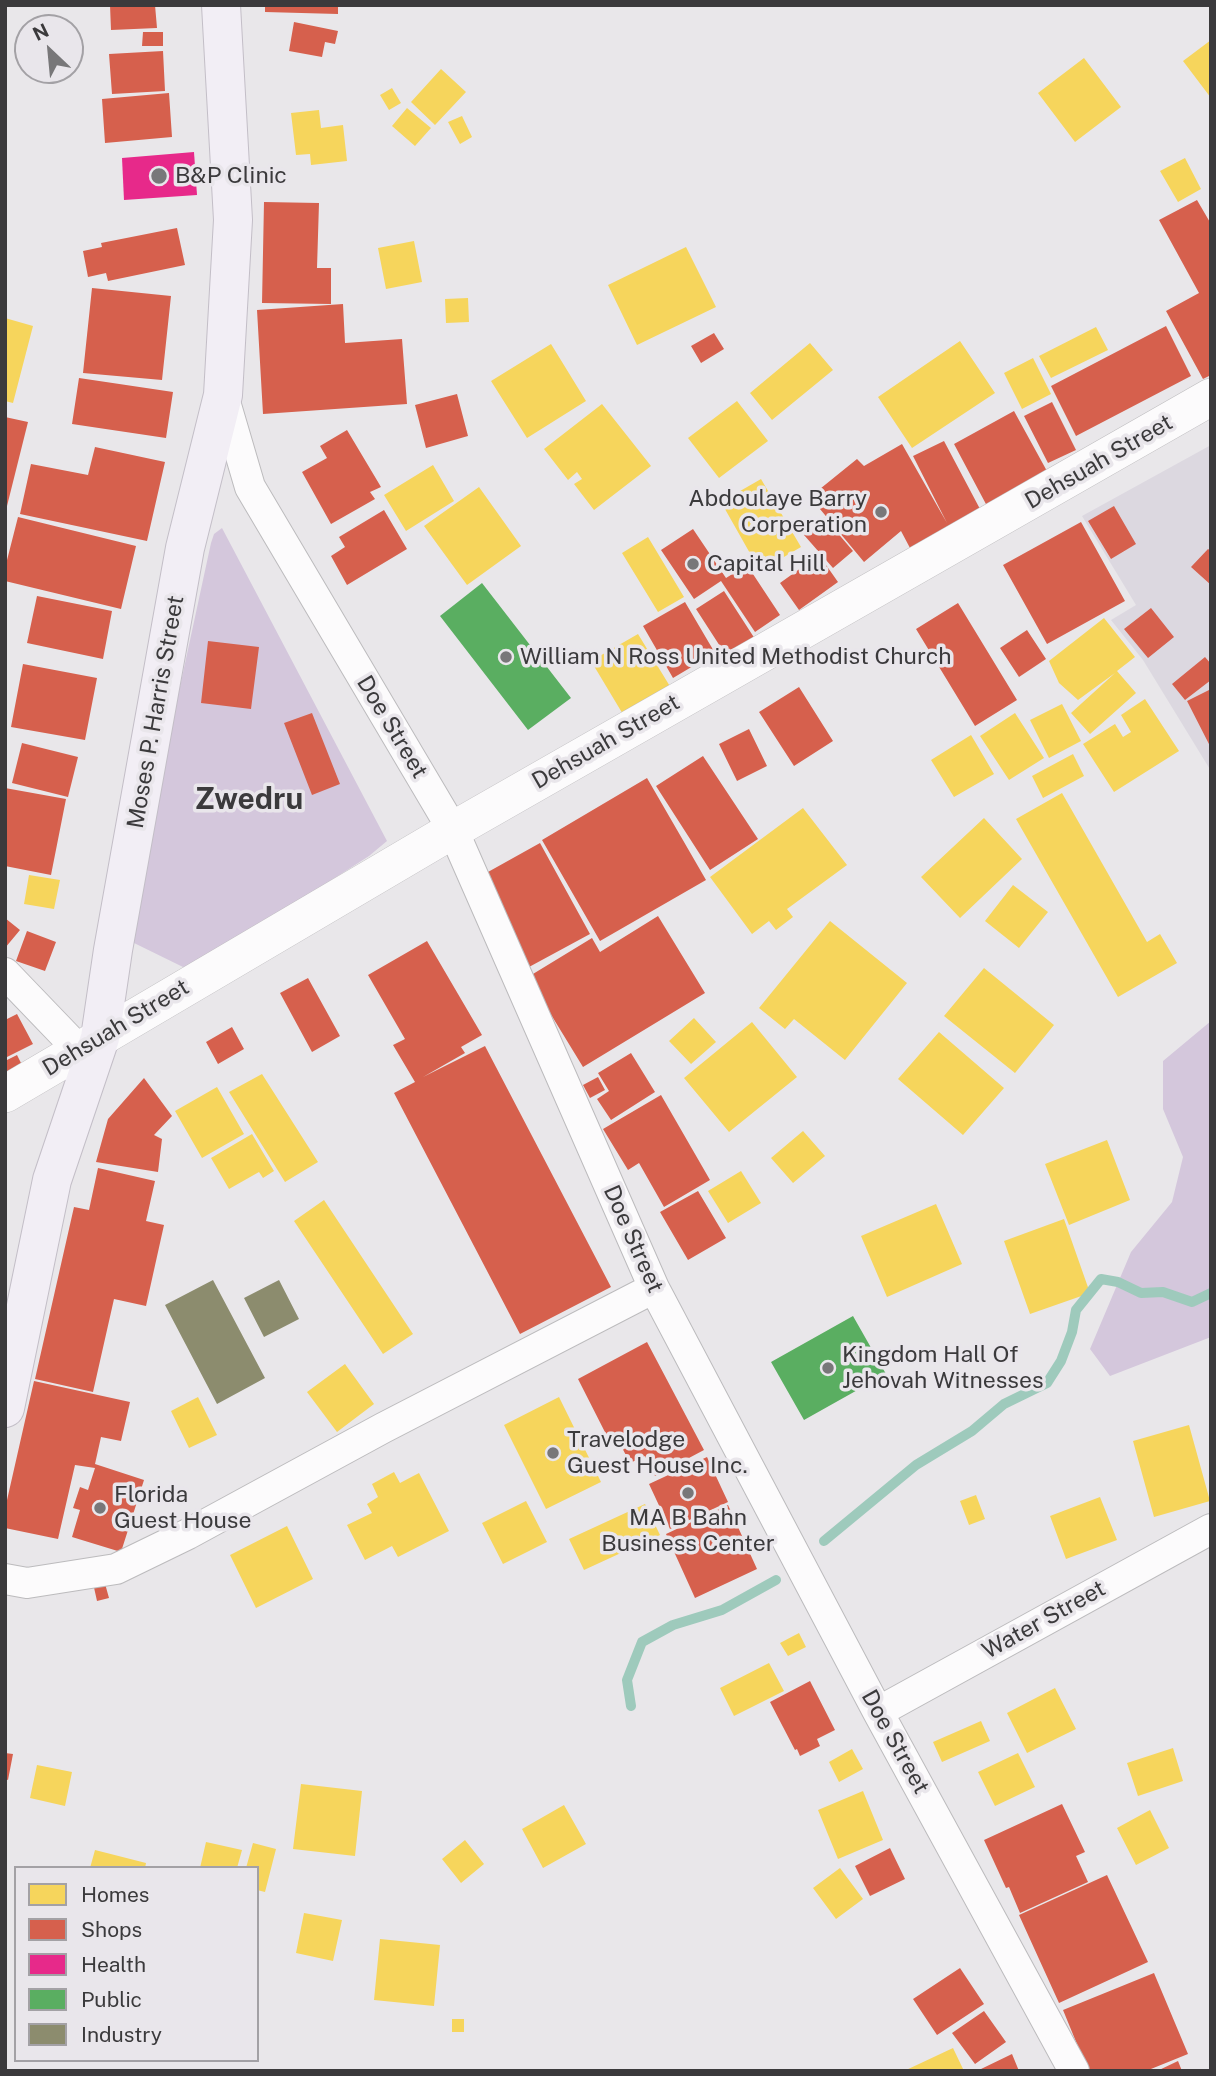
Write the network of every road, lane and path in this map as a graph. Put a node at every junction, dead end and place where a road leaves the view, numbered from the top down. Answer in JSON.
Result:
{"nodes":[{"id":1,"x":220,"y":5,"type":"edge"},
{"id":2,"x":223,"y":395,"type":"junction"},
{"id":3,"x":1211,"y":397,"type":"edge"},
{"id":4,"x":453,"y":830,"type":"junction"},
{"id":5,"x":5,"y":972,"type":"edge"},
{"id":6,"x":90,"y":1044,"type":"junction"},
{"id":7,"x":5,"y":1094,"type":"edge"},
{"id":8,"x":654,"y":1288,"type":"junction"},
{"id":9,"x":5,"y":1408,"type":"edge"},
{"id":10,"x":1211,"y":1529,"type":"edge"},
{"id":11,"x":5,"y":1579,"type":"edge"},
{"id":12,"x":878,"y":1712,"type":"junction"},
{"id":13,"x":1074,"y":2071,"type":"edge"}],
"edges":[{"from":1,"to":2,"type":"highway","name":"Moses P. Harris Street"},
{"from":2,"to":4,"type":"street","name":"Doe Street"},
{"from":2,"to":6,"type":"highway","name":"Moses P. Harris Street"},
{"from":3,"to":4,"type":"street","name":"Dehsuah Street"},
{"from":4,"to":6,"type":"street","name":"Dehsuah Street"},
{"from":4,"to":8,"type":"street","name":"Doe Street"},
{"from":5,"to":6,"type":"street"},
{"from":6,"to":7,"type":"street","name":"Dehsuah Street"},
{"from":6,"to":9,"type":"highway","name":"Moses P. Harris Street"},
{"from":8,"to":11,"type":"street"},
{"from":8,"to":12,"type":"street","name":"Doe Street"},
{"from":10,"to":12,"type":"street","name":"Water Street"},
{"from":12,"to":13,"type":"street","name":"Doe Street"}]}
